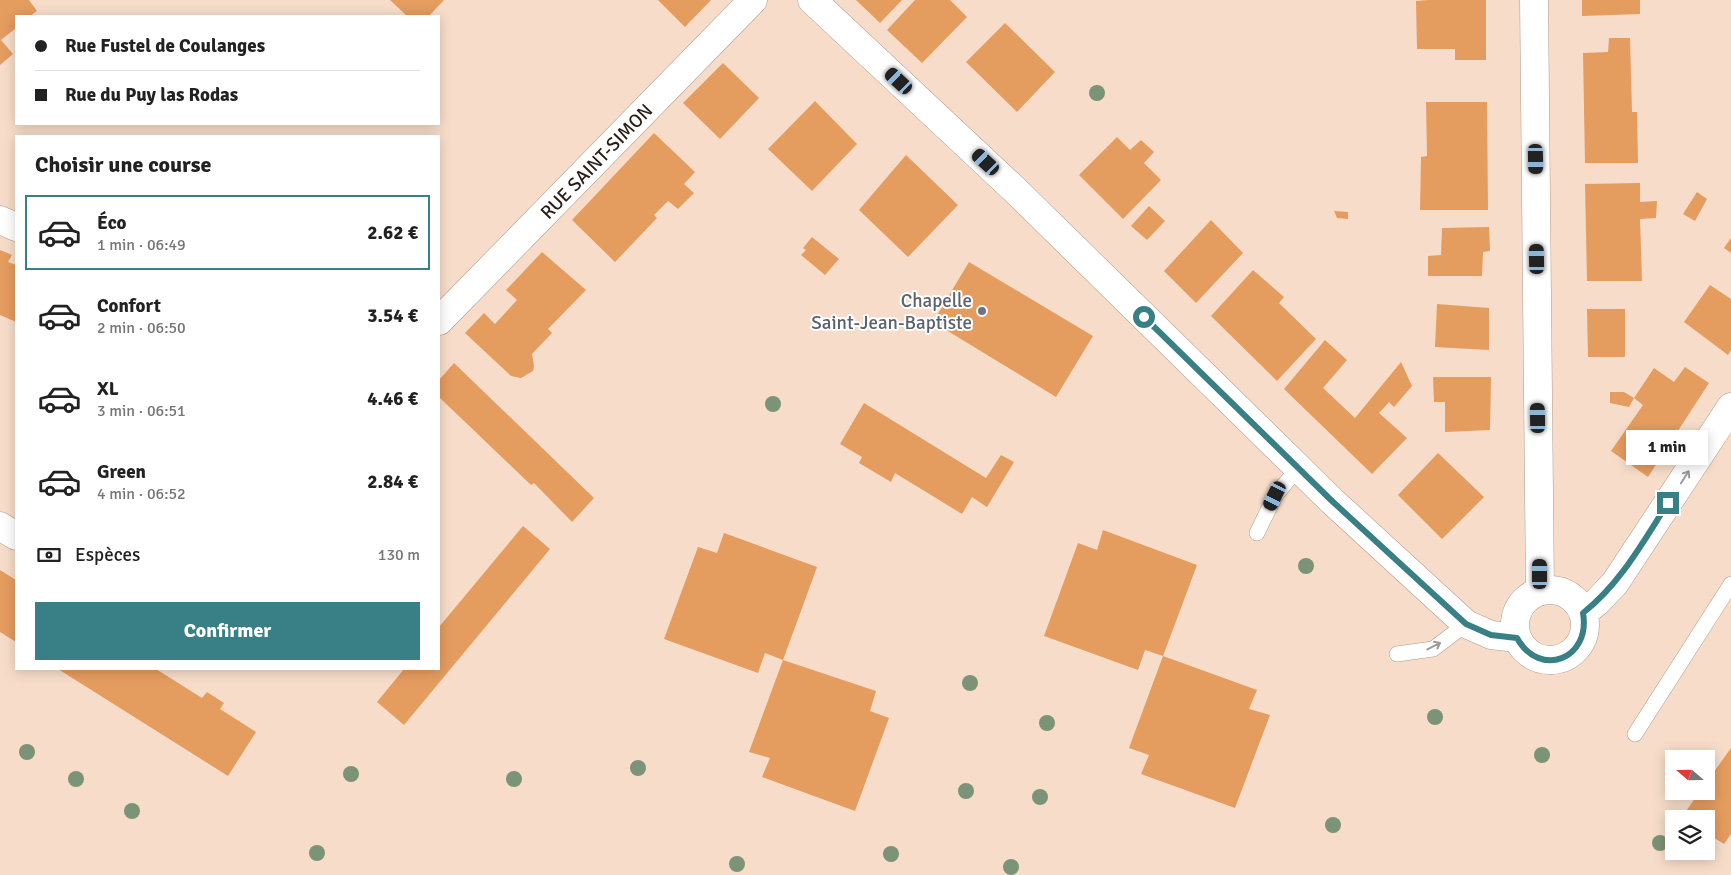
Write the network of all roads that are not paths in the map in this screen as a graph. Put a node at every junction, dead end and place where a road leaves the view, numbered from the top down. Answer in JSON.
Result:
{"nodes":[{"id":1,"x":753,"y":0,"type":"edge"},
{"id":2,"x":812,"y":0,"type":"edge"},
{"id":3,"x":1534,"y":0,"type":"edge"},
{"id":4,"x":0,"y":220,"type":"edge"},
{"id":5,"x":15,"y":227,"type":"edge"},
{"id":6,"x":440,"y":320,"type":"edge"},
{"id":7,"x":1731,"y":407,"type":"edge"},
{"id":8,"x":1298,"y":468,"type":"junction"},
{"id":9,"x":0,"y":526,"type":"edge"},
{"id":10,"x":1257,"y":533,"type":"dead end"},
{"id":11,"x":15,"y":535,"type":"edge"},
{"id":12,"x":1731,"y":584,"type":"edge"},
{"id":13,"x":1540,"y":591,"type":"junction"},
{"id":14,"x":1583,"y":613,"type":"junction"},
{"id":15,"x":1466,"y":624,"type":"junction"},
{"id":16,"x":1517,"y":638,"type":"junction"},
{"id":17,"x":1397,"y":654,"type":"dead end"},
{"id":18,"x":1635,"y":734,"type":"dead end"}],
"edges":[{"from":1,"to":6,"type":"street","name":"RUE SAINT-SIMON"},
{"from":2,"to":8,"type":"street"},
{"from":3,"to":13,"type":"street"},
{"from":4,"to":5,"type":"street"},
{"from":14,"to":7,"type":"street","one_way":true},
{"from":8,"to":10,"type":"lane"},
{"from":8,"to":15,"type":"street"},
{"from":9,"to":11,"type":"street"},
{"from":12,"to":18,"type":"lane"},
{"from":13,"to":14,"type":"street"},
{"from":13,"to":16,"type":"street"},
{"from":14,"to":16,"type":"street"},
{"from":15,"to":16,"type":"street"},
{"from":17,"to":15,"type":"lane","one_way":true}]}
